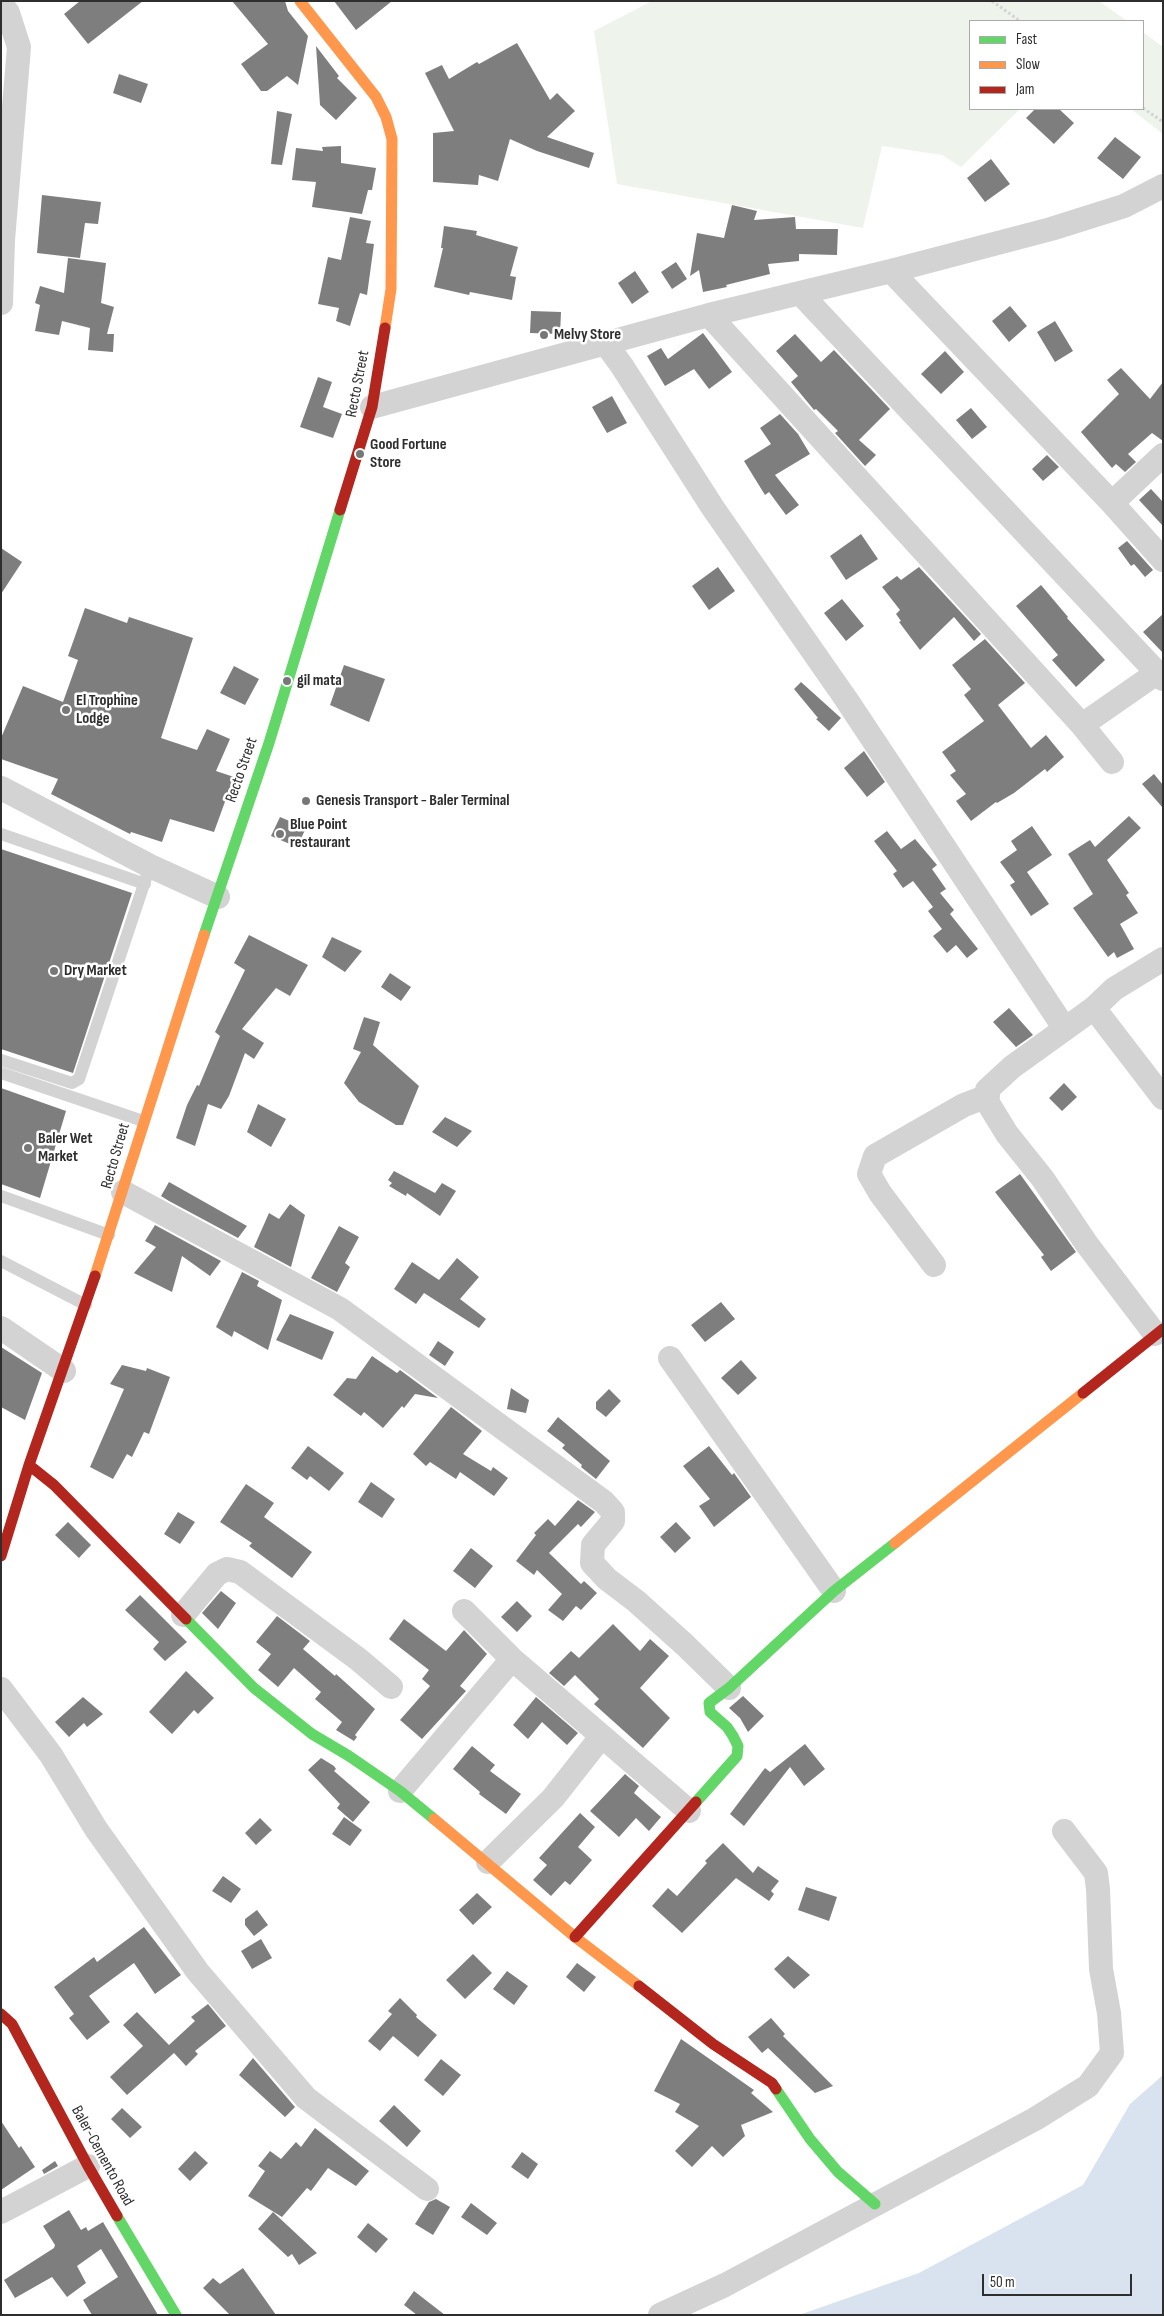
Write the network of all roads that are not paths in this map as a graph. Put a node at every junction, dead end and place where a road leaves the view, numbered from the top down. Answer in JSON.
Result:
{"nodes":[{"id":1,"x":300,"y":1,"type":"edge"},
{"id":2,"x":1,"y":3,"type":"edge"},
{"id":3,"x":1163,"y":186,"type":"edge"},
{"id":4,"x":2,"y":240,"type":"edge"},
{"id":5,"x":891,"y":271,"type":"junction"},
{"id":6,"x":800,"y":293,"type":"junction"},
{"id":7,"x":1,"y":303,"type":"edge"},
{"id":8,"x":709,"y":315,"type":"junction"},
{"id":9,"x":606,"y":344,"type":"junction"},
{"id":10,"x":372,"y":407,"type":"junction"},
{"id":11,"x":1163,"y":455,"type":"edge"},
{"id":12,"x":1112,"y":503,"type":"junction"},
{"id":13,"x":1163,"y":560,"type":"edge"},
{"id":14,"x":1160,"y":676,"type":"edge"},
{"id":15,"x":1082,"y":725,"type":"junction"},
{"id":16,"x":1112,"y":762,"type":"dead end"},
{"id":17,"x":1,"y":788,"type":"edge"},
{"id":18,"x":1,"y":834,"type":"edge"},
{"id":19,"x":148,"y":875,"type":"junction"},
{"id":20,"x":218,"y":897,"type":"junction"},
{"id":21,"x":1163,"y":959,"type":"edge"},
{"id":22,"x":1094,"y":1008,"type":"junction"},
{"id":23,"x":1065,"y":1029,"type":"junction"},
{"id":24,"x":1,"y":1060,"type":"edge"},
{"id":25,"x":1,"y":1073,"type":"edge"},
{"id":26,"x":988,"y":1096,"type":"junction"},
{"id":27,"x":1163,"y":1098,"type":"edge"},
{"id":28,"x":143,"y":1122,"type":"junction"},
{"id":29,"x":123,"y":1192,"type":"junction"},
{"id":30,"x":1,"y":1196,"type":"edge"},
{"id":31,"x":109,"y":1235,"type":"junction"},
{"id":32,"x":1,"y":1261,"type":"edge"},
{"id":33,"x":934,"y":1265,"type":"dead end"},
{"id":34,"x":86,"y":1306,"type":"junction"},
{"id":35,"x":1,"y":1328,"type":"edge"},
{"id":36,"x":1159,"y":1331,"type":"edge"},
{"id":37,"x":670,"y":1358,"type":"dead end"},
{"id":38,"x":64,"y":1371,"type":"junction"},
{"id":39,"x":29,"y":1465,"type":"junction"},
{"id":40,"x":1,"y":1556,"type":"edge"},
{"id":41,"x":834,"y":1591,"type":"junction"},
{"id":42,"x":464,"y":1611,"type":"dead end"},
{"id":43,"x":183,"y":1615,"type":"junction"},
{"id":44,"x":512,"y":1659,"type":"junction"},
{"id":45,"x":391,"y":1687,"type":"dead end"},
{"id":46,"x":729,"y":1688,"type":"junction"},
{"id":47,"x":1,"y":1689,"type":"edge"},
{"id":48,"x":601,"y":1737,"type":"junction"},
{"id":49,"x":400,"y":1791,"type":"junction"},
{"id":50,"x":689,"y":1811,"type":"junction"},
{"id":51,"x":1064,"y":1831,"type":"dead end"},
{"id":52,"x":488,"y":1862,"type":"junction"},
{"id":53,"x":575,"y":1937,"type":"junction"},
{"id":54,"x":1,"y":2014,"type":"edge"},
{"id":55,"x":88,"y":2166,"type":"junction"},
{"id":56,"x":427,"y":2189,"type":"dead end"},
{"id":57,"x":875,"y":2204,"type":"junction"},
{"id":58,"x":1,"y":2212,"type":"edge"},
{"id":59,"x":176,"y":2315,"type":"edge"},
{"id":60,"x":660,"y":2315,"type":"edge"}],
"edges":[{"from":1,"to":10,"type":"street","name":"Recto Street"},
{"from":2,"to":4,"type":"street"},
{"from":3,"to":5,"type":"street"},
{"from":4,"to":7,"type":"street"},
{"from":5,"to":6,"type":"street"},
{"from":5,"to":12,"type":"street"},
{"from":6,"to":8,"type":"street"},
{"from":6,"to":14,"type":"street"},
{"from":8,"to":9,"type":"street"},
{"from":8,"to":15,"type":"street"},
{"from":9,"to":10,"type":"street"},
{"from":9,"to":23,"type":"street"},
{"from":10,"to":20,"type":"street","name":"Recto Street"},
{"from":11,"to":12,"type":"street"},
{"from":12,"to":13,"type":"street"},
{"from":14,"to":15,"type":"street"},
{"from":15,"to":16,"type":"street"},
{"from":17,"to":19,"type":"street"},
{"from":18,"to":19,"type":"lane"},
{"from":19,"to":20,"type":"street"},
{"from":19,"to":24,"type":"lane"},
{"from":20,"to":28,"type":"street","name":"Recto Street"},
{"from":21,"to":22,"type":"street"},
{"from":22,"to":23,"type":"street"},
{"from":22,"to":27,"type":"street"},
{"from":23,"to":26,"type":"street"},
{"from":25,"to":28,"type":"lane"},
{"from":26,"to":33,"type":"street"},
{"from":26,"to":36,"type":"street"},
{"from":28,"to":29,"type":"street","name":"Recto Street"},
{"from":29,"to":31,"type":"street","name":"Recto Street"},
{"from":29,"to":46,"type":"street"},
{"from":30,"to":31,"type":"lane"},
{"from":31,"to":34,"type":"street","name":"Recto Street"},
{"from":32,"to":34,"type":"lane"},
{"from":34,"to":38,"type":"street","name":"Recto Street"},
{"from":35,"to":38,"type":"street"},
{"from":36,"to":41,"type":"street"},
{"from":37,"to":41,"type":"street"},
{"from":38,"to":39,"type":"street","name":"Recto Street"},
{"from":39,"to":40,"type":"street","name":"Recto Street"},
{"from":39,"to":43,"type":"street"},
{"from":41,"to":46,"type":"street"},
{"from":42,"to":44,"type":"street"},
{"from":43,"to":45,"type":"street"},
{"from":43,"to":49,"type":"street"},
{"from":44,"to":48,"type":"street"},
{"from":44,"to":49,"type":"street"},
{"from":46,"to":50,"type":"street"},
{"from":47,"to":56,"type":"street"},
{"from":48,"to":50,"type":"street"},
{"from":48,"to":52,"type":"street"},
{"from":49,"to":52,"type":"street"},
{"from":50,"to":53,"type":"street"},
{"from":51,"to":57,"type":"street"},
{"from":52,"to":53,"type":"street"},
{"from":53,"to":57,"type":"street"},
{"from":54,"to":55,"type":"street","name":"Baler-Cemento Road"},
{"from":55,"to":58,"type":"street"},
{"from":55,"to":59,"type":"street","name":"Baler-Cemento Road"},
{"from":57,"to":60,"type":"street"}]}
